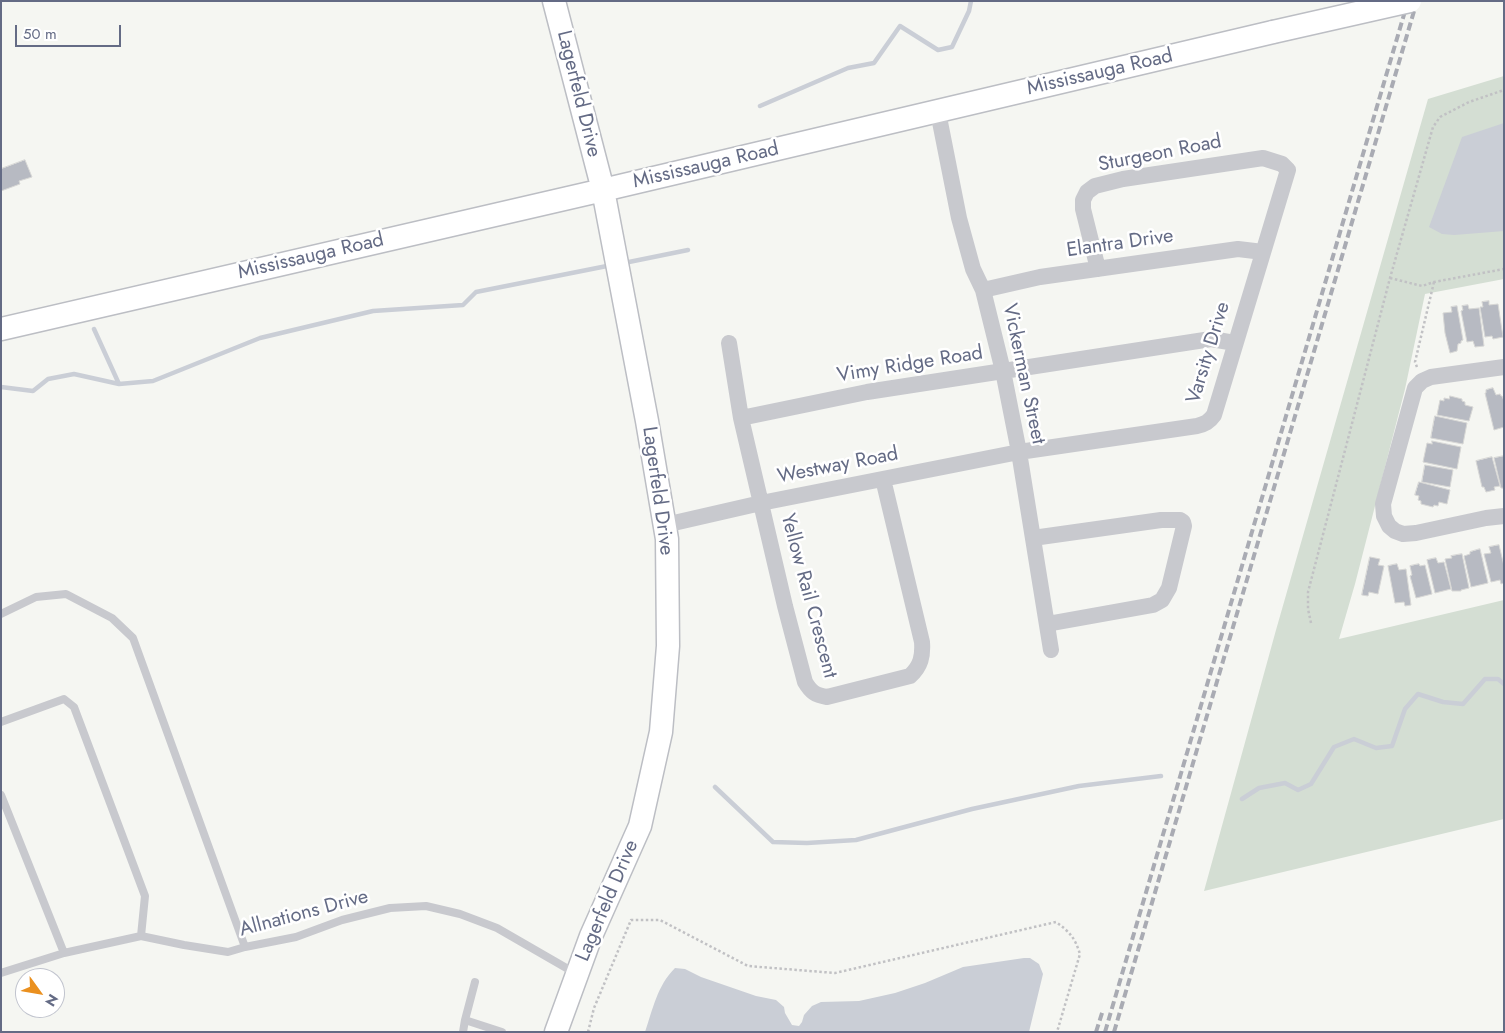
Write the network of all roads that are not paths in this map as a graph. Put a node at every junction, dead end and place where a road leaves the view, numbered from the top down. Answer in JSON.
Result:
{"nodes":[{"id":1,"x":554,"y":1,"type":"edge"},
{"id":2,"x":1410,"y":1,"type":"edge"},
{"id":3,"x":938,"y":112,"type":"junction"},
{"id":4,"x":1288,"y":170,"type":"joint"},
{"id":5,"x":603,"y":190,"type":"junction"},
{"id":6,"x":1263,"y":252,"type":"junction"},
{"id":7,"x":1098,"y":269,"type":"junction"},
{"id":8,"x":983,"y":290,"type":"junction"},
{"id":9,"x":9,"y":327,"type":"edge"},
{"id":10,"x":729,"y":343,"type":"dead end"},
{"id":11,"x":1235,"y":343,"type":"junction"},
{"id":12,"x":1504,"y":367,"type":"edge"},
{"id":13,"x":1003,"y":371,"type":"junction"},
{"id":14,"x":741,"y":418,"type":"junction"},
{"id":15,"x":1019,"y":452,"type":"junction"},
{"id":16,"x":883,"y":479,"type":"junction"},
{"id":17,"x":761,"y":503,"type":"junction"},
{"id":18,"x":1504,"y":516,"type":"edge"},
{"id":19,"x":665,"y":525,"type":"junction"},
{"id":20,"x":1033,"y":538,"type":"junction"},
{"id":21,"x":1,"y":614,"type":"edge"},
{"id":22,"x":1047,"y":624,"type":"junction"},
{"id":23,"x":1051,"y":650,"type":"dead end"},
{"id":24,"x":1,"y":722,"type":"edge"},
{"id":25,"x":1,"y":795,"type":"edge"},
{"id":26,"x":141,"y":936,"type":"junction"},
{"id":27,"x":245,"y":947,"type":"junction"},
{"id":28,"x":64,"y":953,"type":"junction"},
{"id":29,"x":1,"y":973,"type":"edge"},
{"id":30,"x":577,"y":974,"type":"junction"},
{"id":31,"x":474,"y":982,"type":"dead end"},
{"id":32,"x":465,"y":1020,"type":"junction"},
{"id":33,"x":463,"y":1032,"type":"edge"},
{"id":34,"x":502,"y":1032,"type":"edge"},
{"id":35,"x":556,"y":1032,"type":"edge"}],
"edges":[{"from":1,"to":5,"type":"main road","name":"Lagerfeld Drive"},
{"from":2,"to":3,"type":"main road","name":"Mississauga Road","bridge":true},
{"from":3,"to":5,"type":"main road","name":"Mississauga Road"},
{"from":3,"to":8,"type":"street","name":"Vickerman Street"},
{"from":4,"to":6,"type":"street","name":"Varsity Drive"},
{"from":4,"to":7,"type":"street","name":"Sturgeon Road"},
{"from":5,"to":9,"type":"main road","name":"Mississauga Road"},
{"from":5,"to":19,"type":"main road","name":"Lagerfeld Drive"},
{"from":6,"to":7,"type":"street","name":"Elantra Drive"},
{"from":6,"to":11,"type":"street","name":"Varsity Drive"},
{"from":7,"to":8,"type":"street","name":"Elantra Drive"},
{"from":8,"to":13,"type":"street","name":"Vickerman Street"},
{"from":10,"to":14,"type":"street","name":"Yellow Rail Crescent"},
{"from":11,"to":13,"type":"street","name":"Vimy Ridge Road"},
{"from":11,"to":15,"type":"street","name":"Varsity Drive"},
{"from":12,"to":18,"type":"street"},
{"from":13,"to":14,"type":"street","name":"Vimy Ridge Road"},
{"from":13,"to":15,"type":"street","name":"Vickerman Street"},
{"from":14,"to":17,"type":"street","name":"Yellow Rail Crescent"},
{"from":15,"to":16,"type":"street","name":"Westway Road"},
{"from":15,"to":20,"type":"street","name":"Vickerman Street"},
{"from":16,"to":17,"type":"street","name":"Westway Road"},
{"from":16,"to":17,"type":"street","name":"Yellow Rail Crescent"},
{"from":17,"to":19,"type":"street","name":"Westway Road"},
{"from":19,"to":30,"type":"main road","name":"Lagerfeld Drive"},
{"from":20,"to":22,"type":"street","name":"Vickerman Street"},
{"from":20,"to":22,"type":"street"},
{"from":21,"to":27,"type":"lane"},
{"from":22,"to":23,"type":"street","name":"Vickerman Street"},
{"from":24,"to":26,"type":"lane"},
{"from":25,"to":28,"type":"lane"},
{"from":26,"to":27,"type":"lane","name":"Allnations Drive"},
{"from":26,"to":28,"type":"lane","name":"Allnations Drive"},
{"from":27,"to":30,"type":"lane","name":"Allnations Drive"},
{"from":28,"to":29,"type":"lane","name":"Allnations Drive"},
{"from":30,"to":35,"type":"main road","name":"Lagerfeld Drive"},
{"from":31,"to":32,"type":"lane"},
{"from":32,"to":33,"type":"lane"},
{"from":32,"to":34,"type":"lane"}]}
